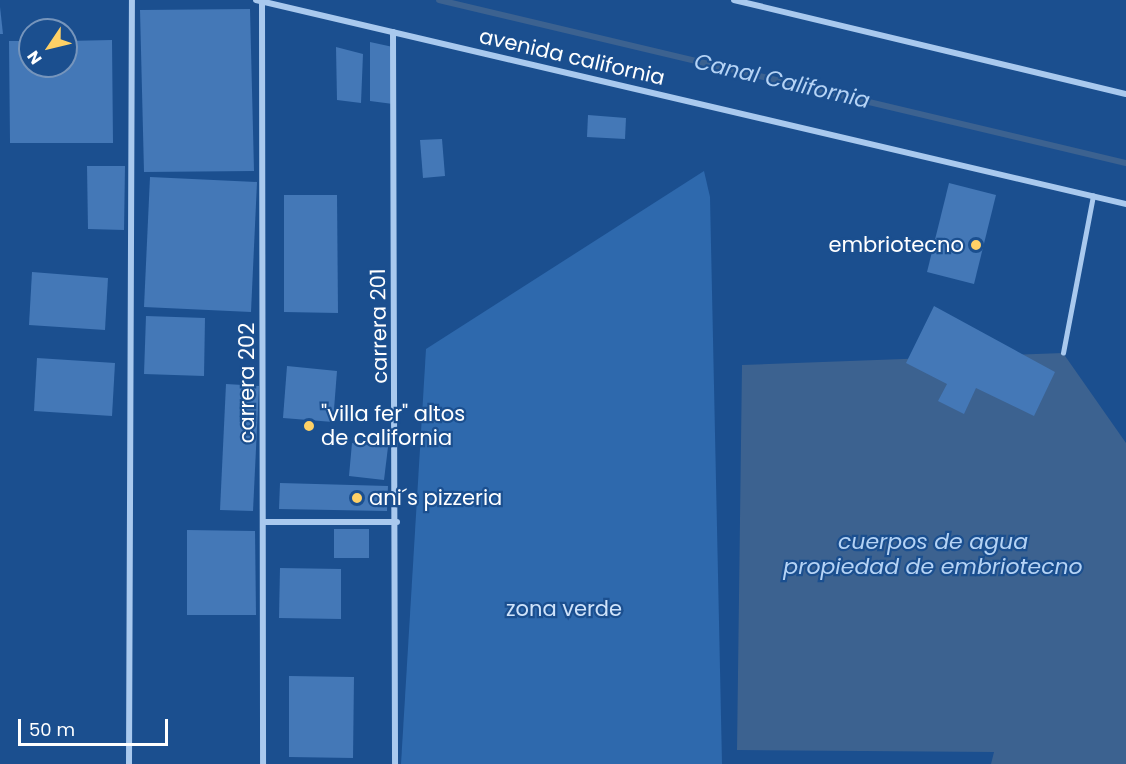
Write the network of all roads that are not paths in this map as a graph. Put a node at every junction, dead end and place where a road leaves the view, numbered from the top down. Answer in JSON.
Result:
{"nodes":[{"id":1,"x":132,"y":0,"type":"edge"},
{"id":2,"x":735,"y":0,"type":"edge"},
{"id":3,"x":259,"y":1,"type":"edge"},
{"id":4,"x":393,"y":32,"type":"junction"},
{"id":5,"x":1126,"y":94,"type":"edge"},
{"id":6,"x":1093,"y":196,"type":"junction"},
{"id":7,"x":1126,"y":204,"type":"edge"},
{"id":8,"x":1063,"y":353,"type":"dead end"},
{"id":9,"x":265,"y":522,"type":"junction"},
{"id":10,"x":397,"y":522,"type":"junction"},
{"id":11,"x":129,"y":764,"type":"edge"},
{"id":12,"x":263,"y":764,"type":"edge"},
{"id":13,"x":395,"y":764,"type":"edge"}],
"edges":[{"from":1,"to":11,"type":"street"},
{"from":2,"to":5,"type":"street"},
{"from":3,"to":4,"type":"street","name":"avenida california"},
{"from":3,"to":9,"type":"street","name":"carrera 202"},
{"from":4,"to":6,"type":"street","name":"avenida california"},
{"from":4,"to":10,"type":"street","name":"carrera 201"},
{"from":6,"to":7,"type":"street","name":"avenida california"},
{"from":6,"to":8,"type":"lane"},
{"from":9,"to":10,"type":"street"},
{"from":9,"to":12,"type":"street","name":"carrera 202"},
{"from":10,"to":13,"type":"street","name":"carrera 201"}]}
